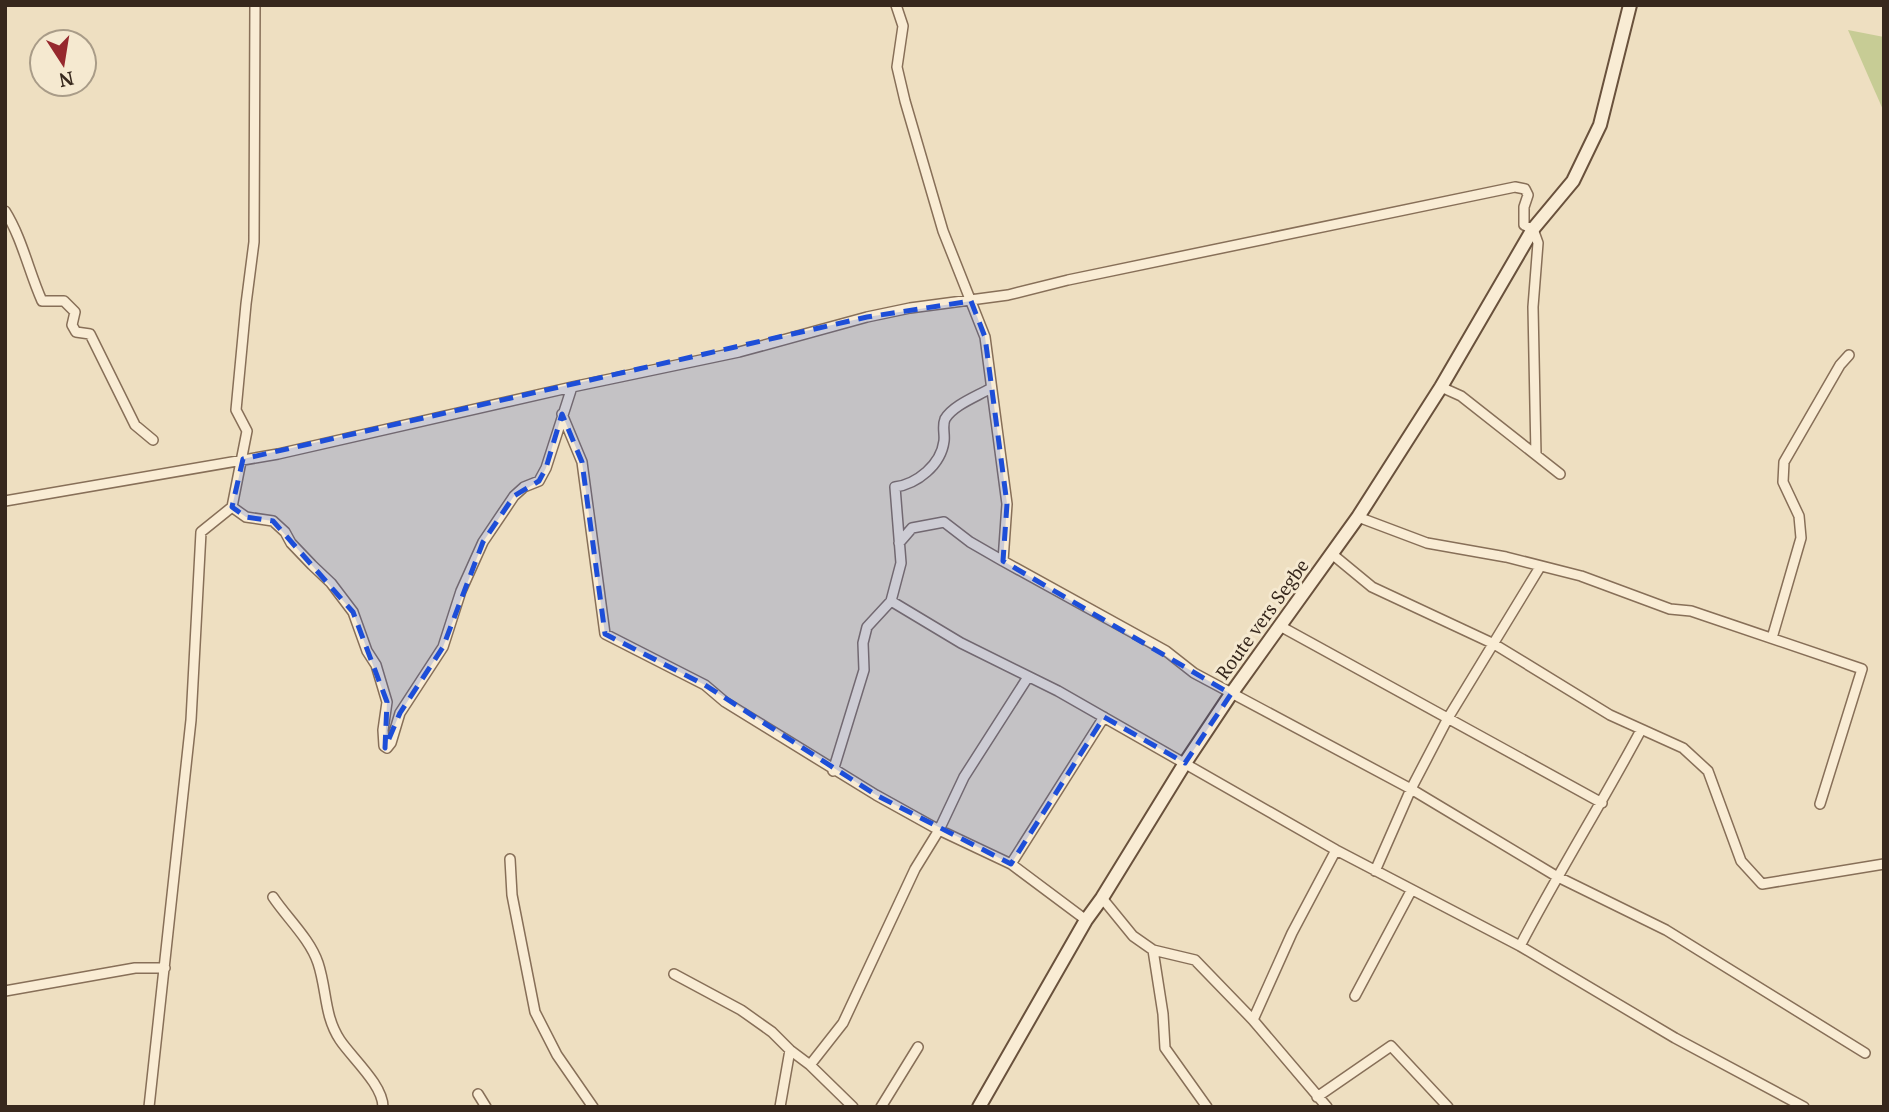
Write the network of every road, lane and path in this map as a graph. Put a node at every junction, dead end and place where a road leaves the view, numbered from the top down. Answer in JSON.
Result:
{"nodes":[{"id":1,"x":255,"y":5,"type":"edge"},
{"id":2,"x":896,"y":5,"type":"edge"},
{"id":3,"x":1630,"y":5,"type":"edge"},
{"id":4,"x":5,"y":211,"type":"edge"},
{"id":5,"x":1533,"y":229,"type":"junction"},
{"id":6,"x":971,"y":301,"type":"junction"},
{"id":7,"x":1849,"y":355,"type":"dead end"},
{"id":8,"x":572,"y":387,"type":"junction"},
{"id":9,"x":1441,"y":387,"type":"junction"},
{"id":10,"x":991,"y":388,"type":"junction"},
{"id":11,"x":562,"y":414,"type":"junction"},
{"id":12,"x":153,"y":440,"type":"dead end"},
{"id":13,"x":1536,"y":455,"type":"junction"},
{"id":14,"x":243,"y":459,"type":"junction"},
{"id":15,"x":1560,"y":474,"type":"dead end"},
{"id":16,"x":5,"y":501,"type":"edge"},
{"id":17,"x":232,"y":506,"type":"junction"},
{"id":18,"x":1357,"y":517,"type":"junction"},
{"id":19,"x":899,"y":543,"type":"junction"},
{"id":20,"x":1332,"y":554,"type":"junction"},
{"id":21,"x":1003,"y":561,"type":"junction"},
{"id":22,"x":1540,"y":567,"type":"junction"},
{"id":23,"x":891,"y":601,"type":"junction"},
{"id":24,"x":1280,"y":626,"type":"junction"},
{"id":25,"x":1772,"y":638,"type":"junction"},
{"id":26,"x":1493,"y":644,"type":"junction"},
{"id":27,"x":1028,"y":677,"type":"junction"},
{"id":28,"x":1231,"y":694,"type":"junction"},
{"id":29,"x":1104,"y":717,"type":"junction"},
{"id":30,"x":1448,"y":718,"type":"junction"},
{"id":31,"x":1641,"y":730,"type":"junction"},
{"id":32,"x":1185,"y":763,"type":"junction"},
{"id":33,"x":833,"y":771,"type":"junction"},
{"id":34,"x":1411,"y":789,"type":"junction"},
{"id":35,"x":1602,"y":803,"type":"junction"},
{"id":36,"x":1820,"y":804,"type":"dead end"},
{"id":37,"x":939,"y":830,"type":"junction"},
{"id":38,"x":1336,"y":850,"type":"junction"},
{"id":39,"x":510,"y":859,"type":"dead end"},
{"id":40,"x":1011,"y":864,"type":"junction"},
{"id":41,"x":1884,"y":864,"type":"edge"},
{"id":42,"x":1375,"y":871,"type":"junction"},
{"id":43,"x":1556,"y":876,"type":"junction"},
{"id":44,"x":1411,"y":891,"type":"junction"},
{"id":45,"x":273,"y":897,"type":"dead end"},
{"id":46,"x":1102,"y":898,"type":"junction"},
{"id":47,"x":1086,"y":920,"type":"junction"},
{"id":48,"x":1520,"y":946,"type":"junction"},
{"id":49,"x":1153,"y":950,"type":"junction"},
{"id":50,"x":165,"y":968,"type":"junction"},
{"id":51,"x":674,"y":974,"type":"dead end"},
{"id":52,"x":5,"y":991,"type":"edge"},
{"id":53,"x":1355,"y":996,"type":"dead end"},
{"id":54,"x":1253,"y":1020,"type":"junction"},
{"id":55,"x":918,"y":1047,"type":"dead end"},
{"id":56,"x":790,"y":1050,"type":"junction"},
{"id":57,"x":1865,"y":1053,"type":"dead end"},
{"id":58,"x":810,"y":1065,"type":"junction"},
{"id":59,"x":478,"y":1094,"type":"dead end"},
{"id":60,"x":1317,"y":1097,"type":"junction"},
{"id":61,"x":149,"y":1107,"type":"edge"},
{"id":62,"x":383,"y":1107,"type":"edge"},
{"id":63,"x":486,"y":1107,"type":"edge"},
{"id":64,"x":593,"y":1107,"type":"edge"},
{"id":65,"x":780,"y":1107,"type":"edge"},
{"id":66,"x":853,"y":1107,"type":"edge"},
{"id":67,"x":881,"y":1107,"type":"edge"},
{"id":68,"x":979,"y":1107,"type":"edge"},
{"id":69,"x":1207,"y":1107,"type":"edge"},
{"id":70,"x":1327,"y":1107,"type":"edge"},
{"id":71,"x":1448,"y":1107,"type":"edge"},
{"id":72,"x":1804,"y":1107,"type":"edge"}],
"edges":[{"from":1,"to":14,"type":"street"},
{"from":2,"to":6,"type":"street"},
{"from":3,"to":5,"type":"main road","name":"Route vers Segbe"},
{"from":4,"to":12,"type":"street"},
{"from":5,"to":6,"type":"street"},
{"from":5,"to":9,"type":"main road","name":"Route vers Segbe"},
{"from":5,"to":13,"type":"street"},
{"from":6,"to":8,"type":"street"},
{"from":6,"to":10,"type":"street"},
{"from":7,"to":25,"type":"street"},
{"from":8,"to":11,"type":"street"},
{"from":8,"to":14,"type":"street"},
{"from":9,"to":13,"type":"street"},
{"from":9,"to":18,"type":"main road","name":"Route vers Segbe"},
{"from":10,"to":19,"type":"street"},
{"from":10,"to":21,"type":"street"},
{"from":11,"to":17,"type":"street"},
{"from":11,"to":33,"type":"street"},
{"from":13,"to":15,"type":"street"},
{"from":14,"to":16,"type":"street"},
{"from":14,"to":17,"type":"street"},
{"from":17,"to":50,"type":"street"},
{"from":18,"to":20,"type":"main road","name":"Route vers Segbe"},
{"from":18,"to":22,"type":"street"},
{"from":19,"to":21,"type":"street"},
{"from":19,"to":23,"type":"street"},
{"from":20,"to":24,"type":"main road","name":"Route vers Segbe"},
{"from":20,"to":26,"type":"street"},
{"from":21,"to":28,"type":"street"},
{"from":22,"to":25,"type":"street"},
{"from":22,"to":26,"type":"street"},
{"from":23,"to":27,"type":"street"},
{"from":23,"to":33,"type":"street"},
{"from":24,"to":28,"type":"main road","name":"Route vers Segbe"},
{"from":24,"to":30,"type":"street"},
{"from":25,"to":36,"type":"street"},
{"from":26,"to":30,"type":"street"},
{"from":26,"to":31,"type":"street"},
{"from":27,"to":29,"type":"street"},
{"from":27,"to":37,"type":"street"},
{"from":28,"to":32,"type":"main road","name":"Route vers Segbe"},
{"from":28,"to":34,"type":"street"},
{"from":29,"to":32,"type":"street"},
{"from":29,"to":40,"type":"street"},
{"from":30,"to":34,"type":"street"},
{"from":30,"to":35,"type":"street"},
{"from":31,"to":35,"type":"street"},
{"from":31,"to":41,"type":"street"},
{"from":32,"to":38,"type":"street"},
{"from":32,"to":46,"type":"main road","name":"Route vers Segbe"},
{"from":33,"to":37,"type":"street"},
{"from":34,"to":42,"type":"street"},
{"from":34,"to":43,"type":"street"},
{"from":35,"to":43,"type":"street"},
{"from":37,"to":40,"type":"street"},
{"from":37,"to":58,"type":"street"},
{"from":38,"to":42,"type":"street"},
{"from":38,"to":54,"type":"street"},
{"from":39,"to":64,"type":"street"},
{"from":40,"to":47,"type":"street"},
{"from":42,"to":44,"type":"street"},
{"from":43,"to":48,"type":"street"},
{"from":43,"to":57,"type":"street"},
{"from":44,"to":48,"type":"street"},
{"from":44,"to":53,"type":"street"},
{"from":45,"to":62,"type":"street"},
{"from":46,"to":47,"type":"main road","name":"Route vers Segbe"},
{"from":46,"to":49,"type":"street"},
{"from":47,"to":68,"type":"main road","name":"Route vers Segbe"},
{"from":48,"to":72,"type":"street"},
{"from":49,"to":54,"type":"street"},
{"from":49,"to":69,"type":"street"},
{"from":50,"to":52,"type":"street"},
{"from":50,"to":61,"type":"street"},
{"from":51,"to":56,"type":"street"},
{"from":54,"to":60,"type":"street"},
{"from":55,"to":67,"type":"street"},
{"from":56,"to":58,"type":"street"},
{"from":56,"to":65,"type":"street"},
{"from":58,"to":66,"type":"street"},
{"from":59,"to":63,"type":"street"},
{"from":60,"to":70,"type":"street"},
{"from":60,"to":71,"type":"street"}]}
